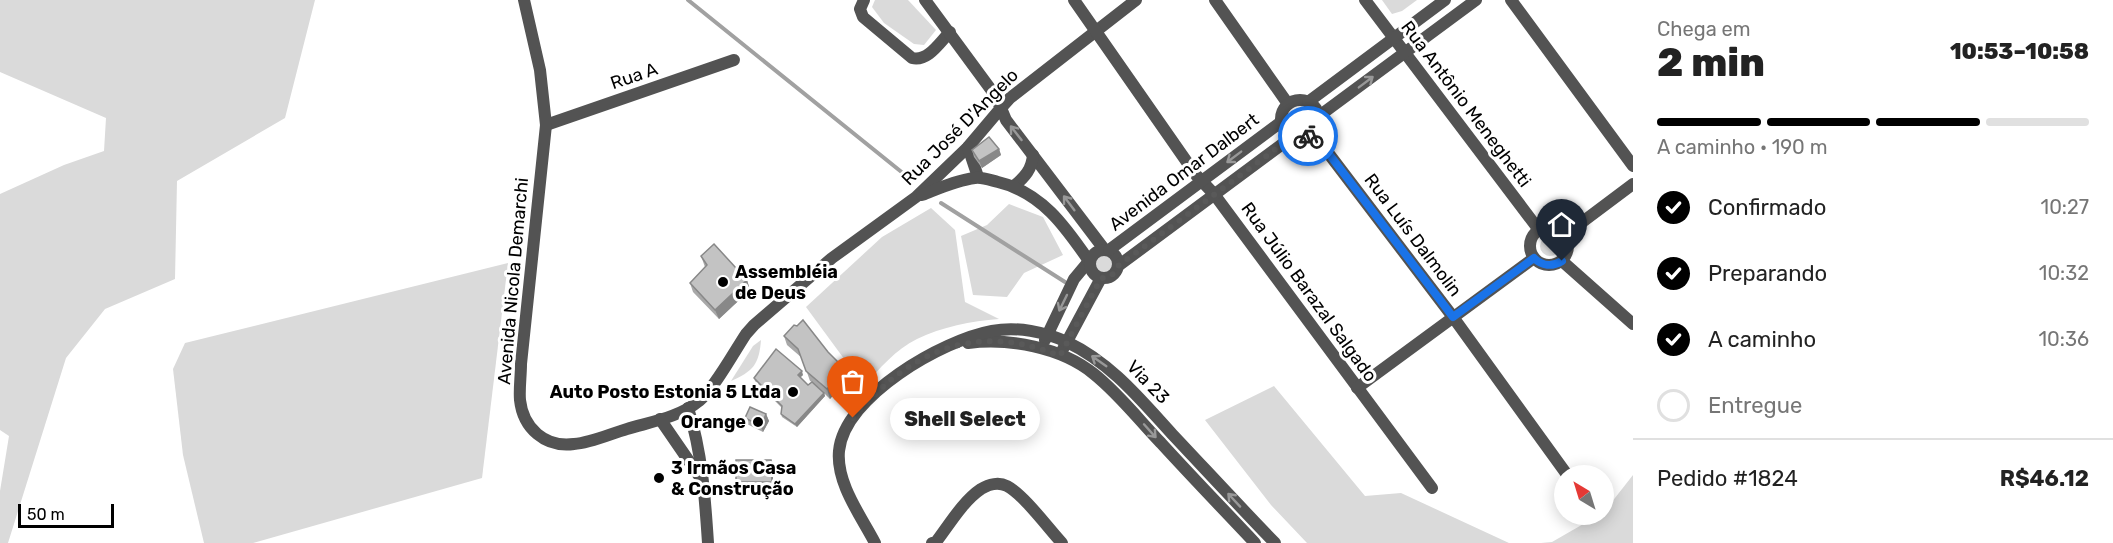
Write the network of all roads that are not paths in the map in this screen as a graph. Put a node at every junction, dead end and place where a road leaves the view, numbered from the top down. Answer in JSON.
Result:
{"nodes":[{"id":1,"x":524,"y":0,"type":"edge"},
{"id":2,"x":864,"y":0,"type":"edge"},
{"id":3,"x":925,"y":0,"type":"edge"},
{"id":4,"x":1074,"y":0,"type":"edge"},
{"id":5,"x":1136,"y":0,"type":"edge"},
{"id":6,"x":1215,"y":0,"type":"edge"},
{"id":7,"x":1365,"y":0,"type":"edge"},
{"id":8,"x":1445,"y":0,"type":"edge"},
{"id":9,"x":1476,"y":0,"type":"edge"},
{"id":10,"x":1511,"y":0,"type":"edge"},
{"id":11,"x":1096,"y":30,"type":"junction"},
{"id":12,"x":950,"y":32,"type":"junction"},
{"id":13,"x":1394,"y":38,"type":"junction"},
{"id":14,"x":1405,"y":53,"type":"junction"},
{"id":15,"x":734,"y":60,"type":"dead end"},
{"id":16,"x":1308,"y":102,"type":"junction"},
{"id":17,"x":1288,"y":104,"type":"junction"},
{"id":18,"x":1001,"y":108,"type":"junction"},
{"id":19,"x":1319,"y":116,"type":"junction"},
{"id":20,"x":1281,"y":122,"type":"junction"},
{"id":21,"x":546,"y":125,"type":"junction"},
{"id":22,"x":1313,"y":133,"type":"junction"},
{"id":23,"x":1292,"y":137,"type":"junction"},
{"id":24,"x":968,"y":147,"type":"junction"},
{"id":25,"x":1033,"y":155,"type":"junction"},
{"id":26,"x":1633,"y":166,"type":"edge"},
{"id":27,"x":978,"y":177,"type":"junction"},
{"id":28,"x":1203,"y":180,"type":"junction"},
{"id":29,"x":1633,"y":184,"type":"edge"},
{"id":30,"x":1014,"y":186,"type":"junction"},
{"id":31,"x":1214,"y":194,"type":"junction"},
{"id":32,"x":916,"y":197,"type":"junction"},
{"id":33,"x":1539,"y":230,"type":"junction"},
{"id":34,"x":1565,"y":235,"type":"junction"},
{"id":35,"x":1106,"y":250,"type":"junction"},
{"id":36,"x":1534,"y":258,"type":"junction"},
{"id":37,"x":1089,"y":261,"type":"junction"},
{"id":38,"x":1562,"y":261,"type":"junction"},
{"id":39,"x":1118,"y":266,"type":"junction"},
{"id":40,"x":1101,"y":278,"type":"junction"},
{"id":41,"x":1453,"y":317,"type":"junction"},
{"id":42,"x":1633,"y":324,"type":"edge"},
{"id":43,"x":1047,"y":334,"type":"junction"},
{"id":44,"x":1066,"y":342,"type":"junction"},
{"id":45,"x":955,"y":344,"type":"junction"},
{"id":46,"x":1041,"y":348,"type":"junction"},
{"id":47,"x":1060,"y":356,"type":"junction"},
{"id":48,"x":1357,"y":387,"type":"junction"},
{"id":49,"x":688,"y":408,"type":"junction"},
{"id":50,"x":660,"y":419,"type":"junction"},
{"id":51,"x":1560,"y":465,"type":"edge"},
{"id":52,"x":704,"y":483,"type":"junction"},
{"id":53,"x":1432,"y":488,"type":"dead end"},
{"id":54,"x":708,"y":543,"type":"edge"},
{"id":55,"x":875,"y":543,"type":"edge"},
{"id":56,"x":934,"y":543,"type":"edge"},
{"id":57,"x":1062,"y":543,"type":"edge"},
{"id":58,"x":1255,"y":543,"type":"edge"},
{"id":59,"x":1275,"y":543,"type":"edge"}],
"edges":[{"from":1,"to":21,"type":"street","name":"Avenida Nicola Demarchi"},
{"from":2,"to":12,"type":"street"},
{"from":3,"to":12,"type":"street"},
{"from":4,"to":11,"type":"street","name":"Rua Júlio Barazal Salgado"},
{"from":5,"to":11,"type":"street","name":"Rua José D'Angelo"},
{"from":6,"to":17,"type":"street"},
{"from":7,"to":13,"type":"street","name":"Rua Antônio Meneghetti"},
{"from":8,"to":13,"type":"street"},
{"from":9,"to":14,"type":"street"},
{"from":10,"to":26,"type":"street"},
{"from":11,"to":18,"type":"street","name":"Rua José D'Angelo"},
{"from":11,"to":28,"type":"street","name":"Rua Júlio Barazal Salgado"},
{"from":12,"to":18,"type":"street"},
{"from":13,"to":14,"type":"street","name":"Rua Antônio Meneghetti"},
{"from":13,"to":16,"type":"street"},
{"from":19,"to":14,"type":"street","one_way":true},
{"from":14,"to":33,"type":"street","name":"Rua Antônio Meneghetti"},
{"from":15,"to":21,"type":"street","name":"Rua A"},
{"from":16,"to":17,"type":"street"},
{"from":16,"to":19,"type":"street"},
{"from":17,"to":20,"type":"street"},
{"from":18,"to":24,"type":"street","name":"Rua José D'Angelo"},
{"from":25,"to":18,"type":"street","one_way":true},
{"from":19,"to":22,"type":"street"},
{"from":20,"to":23,"type":"street"},
{"from":20,"to":28,"type":"street","name":"Avenida Omar Dalbert","one_way":true},
{"from":21,"to":50,"type":"street","name":"Avenida Nicola Demarchi"},
{"from":22,"to":23,"type":"street"},
{"from":22,"to":41,"type":"street","name":"Rua Luís Dalmolin"},
{"from":23,"to":31,"type":"street","name":"Avenida Omar Dalbert"},
{"from":24,"to":27,"type":"street"},
{"from":24,"to":32,"type":"street","name":"Rua José D'Angelo"},
{"from":25,"to":30,"type":"street"},
{"from":35,"to":25,"type":"street","one_way":true},
{"from":27,"to":30,"type":"street"},
{"from":27,"to":32,"type":"street"},
{"from":28,"to":31,"type":"street","name":"Rua Júlio Barazal Salgado"},
{"from":28,"to":35,"type":"street","name":"Avenida Omar Dalbert"},
{"from":29,"to":34,"type":"street"},
{"from":30,"to":37,"type":"street"},
{"from":31,"to":39,"type":"street","name":"Avenida Omar Dalbert"},
{"from":31,"to":48,"type":"street","name":"Rua Júlio Barazal Salgado"},
{"from":32,"to":49,"type":"street","name":"Rua José D'Angelo"},
{"from":33,"to":34,"type":"street"},
{"from":33,"to":36,"type":"street"},
{"from":34,"to":38,"type":"street"},
{"from":35,"to":37,"type":"street"},
{"from":35,"to":39,"type":"street"},
{"from":36,"to":38,"type":"street"},
{"from":36,"to":41,"type":"street"},
{"from":37,"to":40,"type":"street"},
{"from":37,"to":43,"type":"street","one_way":true},
{"from":38,"to":42,"type":"street"},
{"from":39,"to":40,"type":"street"},
{"from":40,"to":44,"type":"street"},
{"from":41,"to":48,"type":"street"},
{"from":41,"to":51,"type":"street","name":"Rua Luís Dalmolin"},
{"from":43,"to":44,"type":"street","name":"Via 23"},
{"from":43,"to":45,"type":"street","name":"Via 23"},
{"from":43,"to":46,"type":"street"},
{"from":44,"to":47,"type":"street"},
{"from":59,"to":44,"type":"street","name":"Via 23","one_way":true},
{"from":45,"to":46,"type":"street","name":"Via 23"},
{"from":45,"to":55,"type":"street","name":"Via 23"},
{"from":46,"to":47,"type":"street","name":"Via 23"},
{"from":47,"to":58,"type":"street","name":"Via 23","one_way":true},
{"from":48,"to":53,"type":"street","name":"Rua Júlio Barazal Salgado"},
{"from":49,"to":50,"type":"street","name":"Avenida Nicola Demarchi"},
{"from":49,"to":52,"type":"street"},
{"from":50,"to":52,"type":"street"},
{"from":52,"to":54,"type":"street"},
{"from":56,"to":57,"type":"street"}]}
